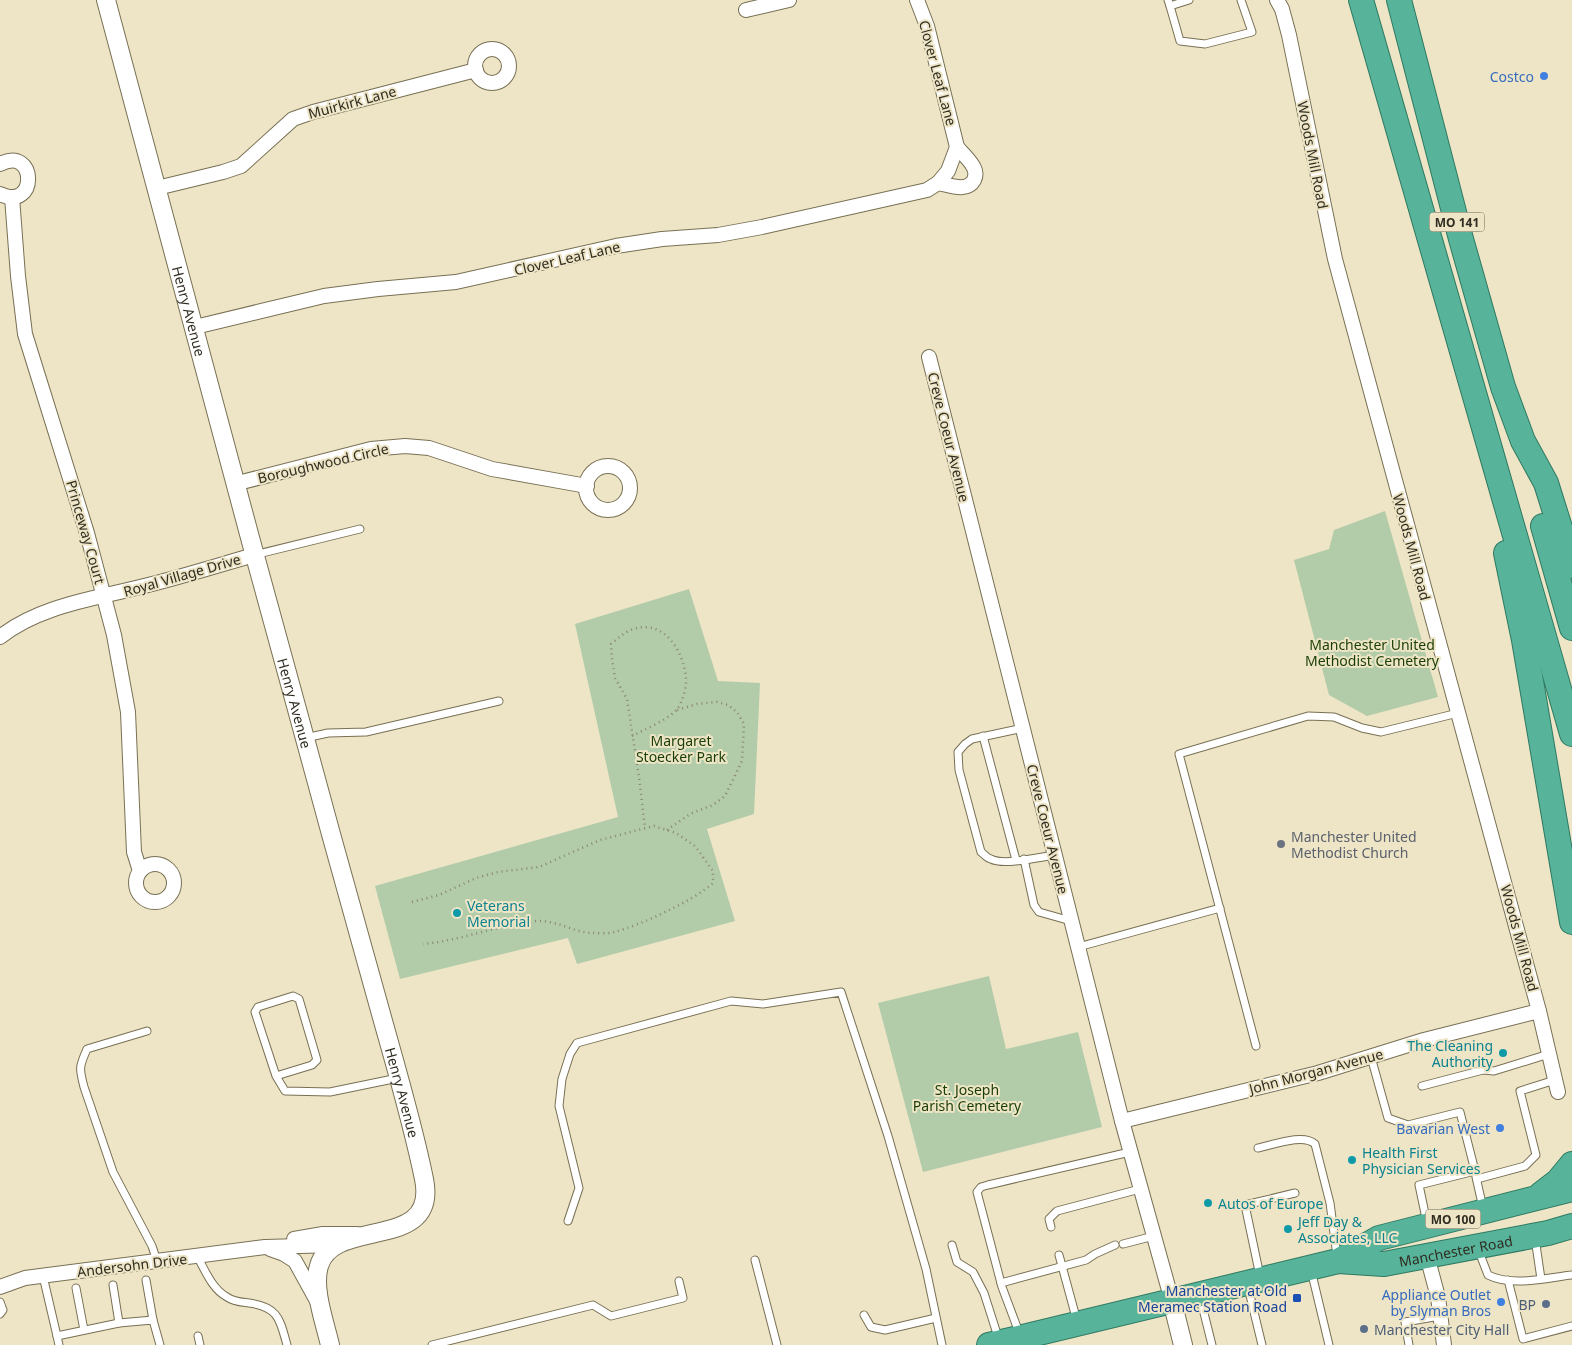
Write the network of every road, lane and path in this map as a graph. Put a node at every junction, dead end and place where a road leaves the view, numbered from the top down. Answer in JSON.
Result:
{"nodes":[{"id":1,"x":106,"y":0,"type":"edge"},
{"id":2,"x":789,"y":0,"type":"edge"},
{"id":3,"x":917,"y":0,"type":"edge"},
{"id":4,"x":1189,"y":0,"type":"edge"},
{"id":5,"x":1241,"y":0,"type":"edge"},
{"id":6,"x":1277,"y":0,"type":"edge"},
{"id":7,"x":1361,"y":0,"type":"edge"},
{"id":8,"x":1399,"y":0,"type":"edge"},
{"id":9,"x":1169,"y":3,"type":"edge"},
{"id":10,"x":746,"y":10,"type":"dead end"},
{"id":11,"x":476,"y":70,"type":"dead end"},
{"id":12,"x":957,"y":147,"type":"junction"},
{"id":13,"x":0,"y":164,"type":"edge"},
{"id":14,"x":938,"y":183,"type":"junction"},
{"id":15,"x":158,"y":188,"type":"junction"},
{"id":16,"x":6,"y":196,"type":"edge"},
{"id":17,"x":195,"y":327,"type":"junction"},
{"id":18,"x":929,"y":357,"type":"dead end"},
{"id":19,"x":1486,"y":436,"type":"junction"},
{"id":20,"x":1523,"y":441,"type":"junction"},
{"id":21,"x":234,"y":484,"type":"junction"},
{"id":22,"x":587,"y":486,"type":"dead end"},
{"id":23,"x":360,"y":529,"type":"dead end"},
{"id":24,"x":254,"y":555,"type":"junction"},
{"id":25,"x":1572,"y":566,"type":"edge"},
{"id":26,"x":104,"y":596,"type":"junction"},
{"id":27,"x":1572,"y":628,"type":"edge"},
{"id":28,"x":0,"y":637,"type":"edge"},
{"id":29,"x":499,"y":701,"type":"dead end"},
{"id":30,"x":677,"y":710,"type":"junction"},
{"id":31,"x":1458,"y":713,"type":"junction"},
{"id":32,"x":1023,"y":728,"type":"junction"},
{"id":33,"x":1572,"y":734,"type":"edge"},
{"id":34,"x":632,"y":736,"type":"junction"},
{"id":35,"x":983,"y":736,"type":"junction"},
{"id":36,"x":304,"y":738,"type":"junction"},
{"id":37,"x":645,"y":828,"type":"junction"},
{"id":38,"x":666,"y":830,"type":"junction"},
{"id":39,"x":1054,"y":855,"type":"junction"},
{"id":40,"x":1020,"y":860,"type":"junction"},
{"id":41,"x":140,"y":871,"type":"dead end"},
{"id":42,"x":412,"y":902,"type":"dead end"},
{"id":43,"x":1220,"y":908,"type":"junction"},
{"id":44,"x":1071,"y":921,"type":"junction"},
{"id":45,"x":1572,"y":922,"type":"edge"},
{"id":46,"x":423,"y":944,"type":"dead end"},
{"id":47,"x":1078,"y":948,"type":"junction"},
{"id":48,"x":1539,"y":1011,"type":"junction"},
{"id":49,"x":147,"y":1031,"type":"dead end"},
{"id":50,"x":1256,"y":1046,"type":"dead end"},
{"id":51,"x":1549,"y":1054,"type":"junction"},
{"id":52,"x":1372,"y":1057,"type":"junction"},
{"id":53,"x":276,"y":1076,"type":"junction"},
{"id":54,"x":399,"y":1078,"type":"junction"},
{"id":55,"x":1422,"y":1086,"type":"dead end"},
{"id":56,"x":1557,"y":1086,"type":"joint"},
{"id":57,"x":1122,"y":1121,"type":"junction"},
{"id":58,"x":1258,"y":1148,"type":"dead end"},
{"id":59,"x":1130,"y":1152,"type":"junction"},
{"id":60,"x":1572,"y":1164,"type":"edge"},
{"id":61,"x":1475,"y":1172,"type":"junction"},
{"id":62,"x":1477,"y":1179,"type":"junction"},
{"id":63,"x":1140,"y":1189,"type":"junction"},
{"id":64,"x":1572,"y":1189,"type":"edge"},
{"id":65,"x":1295,"y":1193,"type":"dead end"},
{"id":66,"x":1536,"y":1198,"type":"junction"},
{"id":67,"x":1484,"y":1211,"type":"junction"},
{"id":68,"x":568,"y":1221,"type":"dead end"},
{"id":69,"x":1427,"y":1226,"type":"junction"},
{"id":70,"x":1572,"y":1226,"type":"edge"},
{"id":71,"x":1051,"y":1227,"type":"dead end"},
{"id":72,"x":378,"y":1234,"type":"junction"},
{"id":73,"x":1541,"y":1234,"type":"junction"},
{"id":74,"x":1154,"y":1236,"type":"junction"},
{"id":75,"x":1572,"y":1238,"type":"edge"},
{"id":76,"x":1122,"y":1244,"type":"dead end"},
{"id":77,"x":336,"y":1245,"type":"junction"},
{"id":78,"x":952,"y":1245,"type":"dead end"},
{"id":79,"x":1114,"y":1245,"type":"dead end"},
{"id":80,"x":1477,"y":1246,"type":"junction"},
{"id":81,"x":265,"y":1247,"type":"junction"},
{"id":82,"x":1059,"y":1255,"type":"dead end"},
{"id":83,"x":197,"y":1256,"type":"junction"},
{"id":84,"x":1426,"y":1256,"type":"junction"},
{"id":85,"x":755,"y":1260,"type":"dead end"},
{"id":86,"x":157,"y":1261,"type":"junction"},
{"id":87,"x":1338,"y":1261,"type":"junction"},
{"id":88,"x":1062,"y":1267,"type":"junction"},
{"id":89,"x":1310,"y":1268,"type":"junction"},
{"id":90,"x":1572,"y":1275,"type":"edge"},
{"id":91,"x":43,"y":1276,"type":"junction"},
{"id":92,"x":1541,"y":1278,"type":"junction"},
{"id":93,"x":146,"y":1280,"type":"dead end"},
{"id":94,"x":1508,"y":1280,"type":"junction"},
{"id":95,"x":679,"y":1281,"type":"dead end"},
{"id":96,"x":1254,"y":1281,"type":"junction"},
{"id":97,"x":1001,"y":1283,"type":"junction"},
{"id":98,"x":113,"y":1285,"type":"dead end"},
{"id":99,"x":0,"y":1287,"type":"edge"},
{"id":100,"x":76,"y":1288,"type":"dead end"},
{"id":101,"x":1199,"y":1294,"type":"junction"},
{"id":102,"x":1172,"y":1300,"type":"junction"},
{"id":103,"x":0,"y":1302,"type":"edge"},
{"id":104,"x":322,"y":1309,"type":"junction"},
{"id":105,"x":0,"y":1314,"type":"edge"},
{"id":106,"x":864,"y":1315,"type":"dead end"},
{"id":107,"x":1440,"y":1316,"type":"junction"},
{"id":108,"x":936,"y":1318,"type":"junction"},
{"id":109,"x":153,"y":1320,"type":"junction"},
{"id":110,"x":119,"y":1323,"type":"junction"},
{"id":111,"x":1078,"y":1323,"type":"junction"},
{"id":112,"x":1572,"y":1326,"type":"edge"},
{"id":113,"x":84,"y":1330,"type":"junction"},
{"id":114,"x":57,"y":1336,"type":"junction"},
{"id":115,"x":198,"y":1336,"type":"dead end"},
{"id":116,"x":327,"y":1342,"type":"edge"},
{"id":117,"x":1003,"y":1342,"type":"edge"},
{"id":118,"x":59,"y":1345,"type":"edge"},
{"id":119,"x":160,"y":1345,"type":"edge"},
{"id":120,"x":200,"y":1345,"type":"edge"},
{"id":121,"x":287,"y":1345,"type":"edge"},
{"id":122,"x":432,"y":1345,"type":"edge"},
{"id":123,"x":777,"y":1345,"type":"edge"},
{"id":124,"x":942,"y":1345,"type":"edge"},
{"id":125,"x":1183,"y":1345,"type":"edge"},
{"id":126,"x":1212,"y":1345,"type":"edge"},
{"id":127,"x":1262,"y":1345,"type":"edge"},
{"id":128,"x":1329,"y":1345,"type":"edge"},
{"id":129,"x":1409,"y":1345,"type":"edge"},
{"id":130,"x":1444,"y":1345,"type":"edge"}],
"edges":[{"from":1,"to":15,"type":"street","name":"Henry Avenue"},
{"from":2,"to":10,"type":"street"},
{"from":3,"to":12,"type":"street","name":"Clover Leaf Lane"},
{"from":4,"to":9,"type":"lane"},
{"from":5,"to":9,"type":"lane"},
{"from":6,"to":31,"type":"street","name":"Woods Mill Road"},
{"from":7,"to":19,"type":"highway","number":"MO 141"},
{"from":8,"to":20,"type":"highway","number":"MO 141"},
{"from":11,"to":15,"type":"street","name":"Muirkirk Lane"},
{"from":12,"to":14,"type":"street"},
{"from":12,"to":14,"type":"street","name":"Clover Leaf Lane"},
{"from":13,"to":16,"type":"street","name":"Princeway Court"},
{"from":14,"to":17,"type":"street","name":"Clover Leaf Lane"},
{"from":15,"to":17,"type":"street","name":"Henry Avenue"},
{"from":16,"to":26,"type":"street","name":"Princeway Court"},
{"from":17,"to":21,"type":"street","name":"Henry Avenue"},
{"from":18,"to":32,"type":"street","name":"Creve Coeur Avenue"},
{"from":19,"to":33,"type":"highway","number":"MO 141"},
{"from":19,"to":45,"type":"highway"},
{"from":20,"to":25,"type":"highway"},
{"from":20,"to":27,"type":"highway","number":"MO 141"},
{"from":21,"to":22,"type":"street","name":"Boroughwood Circle"},
{"from":21,"to":24,"type":"street","name":"Henry Avenue"},
{"from":23,"to":24,"type":"lane"},
{"from":24,"to":26,"type":"street","name":"Royal Village Drive"},
{"from":24,"to":36,"type":"street","name":"Henry Avenue"},
{"from":26,"to":28,"type":"street","name":"Royal Village Drive"},
{"from":26,"to":41,"type":"street","name":"Princeway Court"},
{"from":29,"to":36,"type":"lane"},
{"from":30,"to":34,"type":"path"},
{"from":30,"to":34,"type":"path"},
{"from":30,"to":38,"type":"path"},
{"from":31,"to":43,"type":"lane"},
{"from":31,"to":48,"type":"street","name":"Woods Mill Road"},
{"from":32,"to":35,"type":"lane"},
{"from":32,"to":39,"type":"street","name":"Creve Coeur Avenue"},
{"from":34,"to":37,"type":"path"},
{"from":35,"to":40,"type":"lane"},
{"from":35,"to":40,"type":"lane"},
{"from":36,"to":54,"type":"street","name":"Henry Avenue"},
{"from":37,"to":38,"type":"path"},
{"from":37,"to":42,"type":"path"},
{"from":38,"to":46,"type":"path"},
{"from":39,"to":40,"type":"lane"},
{"from":39,"to":44,"type":"street","name":"Creve Coeur Avenue"},
{"from":40,"to":44,"type":"lane"},
{"from":43,"to":47,"type":"lane"},
{"from":43,"to":50,"type":"lane"},
{"from":44,"to":47,"type":"street","name":"Creve Coeur Avenue"},
{"from":47,"to":57,"type":"street","name":"Creve Coeur Avenue"},
{"from":48,"to":51,"type":"street","name":"Woods Mill Road"},
{"from":48,"to":52,"type":"street","name":"John Morgan Avenue"},
{"from":49,"to":86,"type":"lane"},
{"from":51,"to":55,"type":"lane"},
{"from":51,"to":56,"type":"street","name":"Woods Mill Road"},
{"from":52,"to":57,"type":"street","name":"John Morgan Avenue"},
{"from":52,"to":61,"type":"lane"},
{"from":53,"to":53,"type":"lane"},
{"from":53,"to":54,"type":"lane"},
{"from":54,"to":72,"type":"street","name":"Henry Avenue"},
{"from":56,"to":62,"type":"lane"},
{"from":57,"to":59,"type":"street","name":"Creve Coeur Avenue"},
{"from":58,"to":87,"type":"lane"},
{"from":59,"to":63,"type":"street","name":"Creve Coeur Avenue"},
{"from":59,"to":97,"type":"lane"},
{"from":60,"to":66,"type":"highway"},
{"from":61,"to":62,"type":"lane"},
{"from":61,"to":69,"type":"lane"},
{"from":62,"to":67,"type":"lane"},
{"from":63,"to":71,"type":"lane"},
{"from":63,"to":74,"type":"street","name":"Creve Coeur Avenue"},
{"from":64,"to":66,"type":"highway","name":"Manchester Road","number":"MO 100"},
{"from":65,"to":96,"type":"lane"},
{"from":66,"to":67,"type":"highway","name":"Manchester Road","number":"MO 100"},
{"from":67,"to":69,"type":"highway","name":"Manchester Road","number":"MO 100"},
{"from":68,"to":108,"type":"lane"},
{"from":69,"to":87,"type":"highway","name":"Manchester Road","number":"MO 100"},
{"from":70,"to":73,"type":"highway","name":"Manchester Road","number":"MO 100"},
{"from":72,"to":77,"type":"street","name":"Henry Avenue"},
{"from":72,"to":81,"type":"street","name":"Andersohn Drive"},
{"from":73,"to":75,"type":"highway"},
{"from":73,"to":80,"type":"highway","name":"Manchester Road","number":"MO 100"},
{"from":73,"to":92,"type":"lane"},
{"from":74,"to":76,"type":"lane"},
{"from":74,"to":102,"type":"street","name":"Creve Coeur Avenue"},
{"from":77,"to":81,"type":"street","name":"Andersohn Drive"},
{"from":77,"to":104,"type":"street"},
{"from":78,"to":117,"type":"lane"},
{"from":79,"to":88,"type":"lane"},
{"from":80,"to":84,"type":"highway","name":"Manchester Road","number":"MO 100"},
{"from":80,"to":94,"type":"lane"},
{"from":81,"to":83,"type":"street","name":"Andersohn Drive"},
{"from":81,"to":104,"type":"street"},
{"from":82,"to":88,"type":"lane"},
{"from":83,"to":86,"type":"street","name":"Andersohn Drive"},
{"from":83,"to":121,"type":"lane"},
{"from":84,"to":87,"type":"highway","name":"Manchester Road","number":"MO 100"},
{"from":84,"to":107,"type":"street"},
{"from":85,"to":123,"type":"lane"},
{"from":86,"to":91,"type":"street","name":"Andersohn Drive"},
{"from":87,"to":89,"type":"highway","name":"Manchester Road","number":"MO 100"},
{"from":88,"to":97,"type":"lane"},
{"from":88,"to":111,"type":"lane"},
{"from":89,"to":96,"type":"highway","name":"Manchester Road","number":"MO 100"},
{"from":89,"to":128,"type":"lane"},
{"from":90,"to":92,"type":"lane"},
{"from":91,"to":99,"type":"street","name":"Andersohn Drive"},
{"from":91,"to":114,"type":"lane"},
{"from":92,"to":94,"type":"lane"},
{"from":93,"to":109,"type":"lane"},
{"from":94,"to":112,"type":"lane"},
{"from":95,"to":122,"type":"lane"},
{"from":96,"to":101,"type":"highway","name":"Manchester Road","number":"MO 100"},
{"from":96,"to":127,"type":"lane"},
{"from":97,"to":117,"type":"lane"},
{"from":98,"to":110,"type":"lane"},
{"from":100,"to":113,"type":"lane"},
{"from":101,"to":102,"type":"highway","name":"Manchester Road","number":"MO 100"},
{"from":101,"to":126,"type":"lane"},
{"from":102,"to":111,"type":"highway","name":"Manchester Road","number":"MO 100"},
{"from":102,"to":125,"type":"street"},
{"from":103,"to":105,"type":"lane"},
{"from":104,"to":116,"type":"street"},
{"from":106,"to":108,"type":"lane"},
{"from":107,"to":129,"type":"lane"},
{"from":107,"to":130,"type":"street"},
{"from":108,"to":124,"type":"lane"},
{"from":109,"to":110,"type":"lane"},
{"from":109,"to":119,"type":"lane"},
{"from":110,"to":113,"type":"lane"},
{"from":111,"to":117,"type":"highway","name":"Manchester Road","number":"MO 100"},
{"from":113,"to":114,"type":"lane"},
{"from":114,"to":118,"type":"lane"},
{"from":115,"to":120,"type":"lane"}]}
